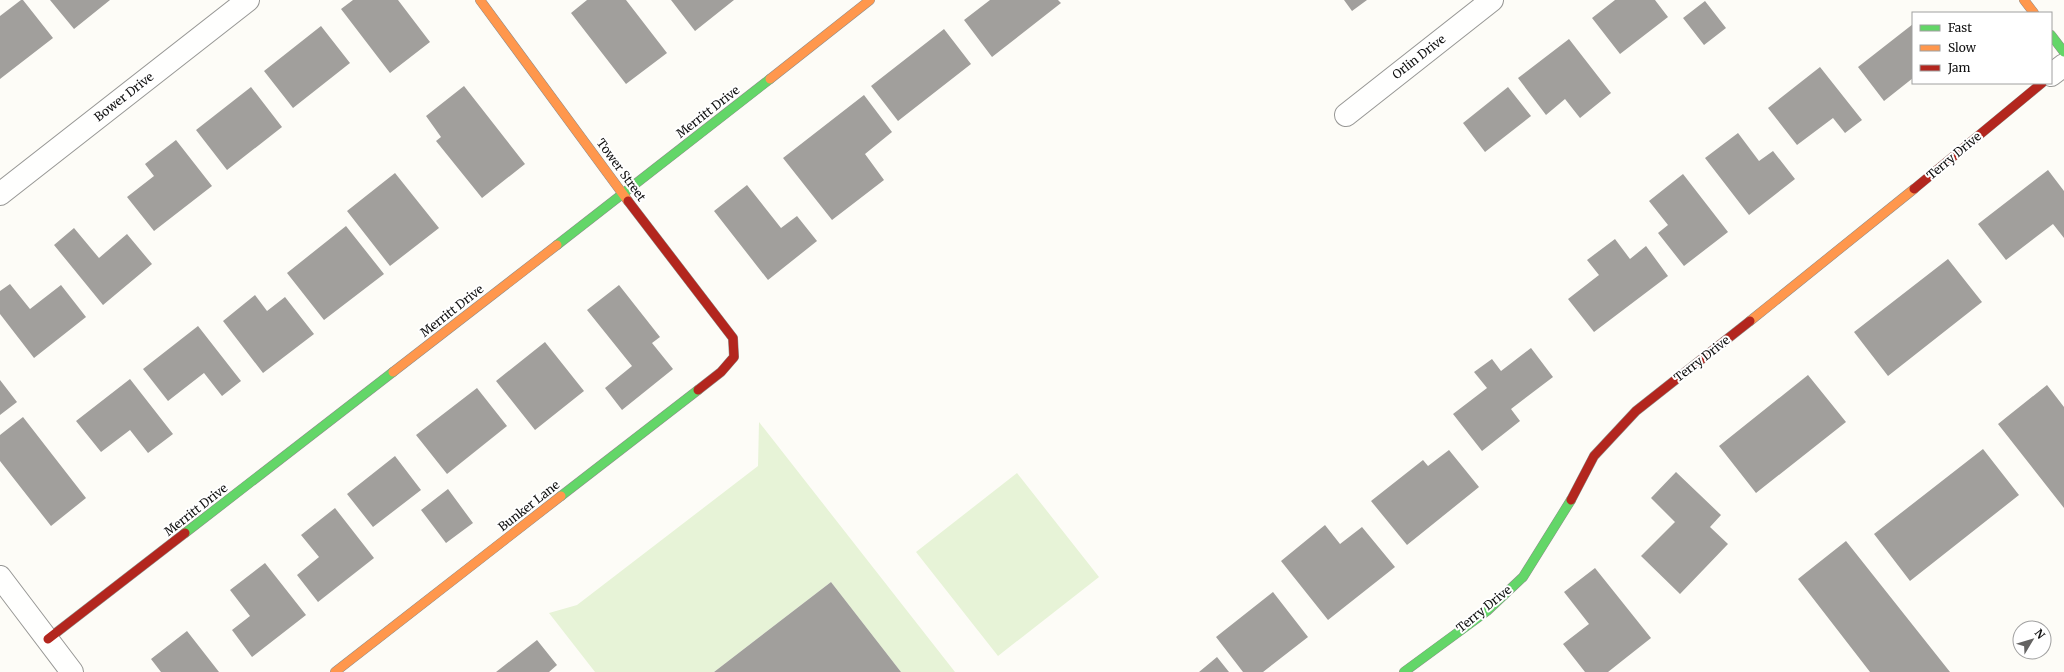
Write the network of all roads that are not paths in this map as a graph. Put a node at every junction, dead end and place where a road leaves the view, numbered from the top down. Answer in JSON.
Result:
{"nodes":[{"id":1,"x":248,"y":0,"type":"edge"},
{"id":2,"x":480,"y":0,"type":"edge"},
{"id":3,"x":870,"y":0,"type":"edge"},
{"id":4,"x":1492,"y":0,"type":"edge"},
{"id":5,"x":2024,"y":0,"type":"edge"},
{"id":6,"x":2033,"y":12,"type":"edge"},
{"id":7,"x":2052,"y":36,"type":"edge"},
{"id":8,"x":2064,"y":52,"type":"edge"},
{"id":9,"x":2064,"y":64,"type":"edge"},
{"id":10,"x":2052,"y":75,"type":"edge"},
{"id":11,"x":2041,"y":84,"type":"edge"},
{"id":12,"x":1346,"y":115,"type":"dead end"},
{"id":13,"x":0,"y":194,"type":"edge"},
{"id":14,"x":623,"y":194,"type":"junction"},
{"id":15,"x":734,"y":356,"type":"joint"},
{"id":16,"x":0,"y":577,"type":"edge"},
{"id":17,"x":48,"y":639,"type":"junction"},
{"id":18,"x":72,"y":672,"type":"edge"},
{"id":19,"x":335,"y":672,"type":"edge"},
{"id":20,"x":1404,"y":672,"type":"edge"}],
"edges":[{"from":1,"to":13,"type":"street","name":"Bower Drive"},
{"from":2,"to":14,"type":"street","name":"Tower Street"},
{"from":3,"to":14,"type":"street","name":"Merritt Drive"},
{"from":4,"to":12,"type":"street","name":"Orlin Drive"},
{"from":5,"to":6,"type":"street"},
{"from":7,"to":8,"type":"street"},
{"from":9,"to":10,"type":"street"},
{"from":11,"to":20,"type":"street","name":"Terry Drive"},
{"from":14,"to":15,"type":"street","name":"Tower Street"},
{"from":14,"to":17,"type":"street","name":"Merritt Drive"},
{"from":15,"to":19,"type":"street","name":"Bunker Lane"},
{"from":16,"to":17,"type":"street"},
{"from":17,"to":18,"type":"street"}]}
